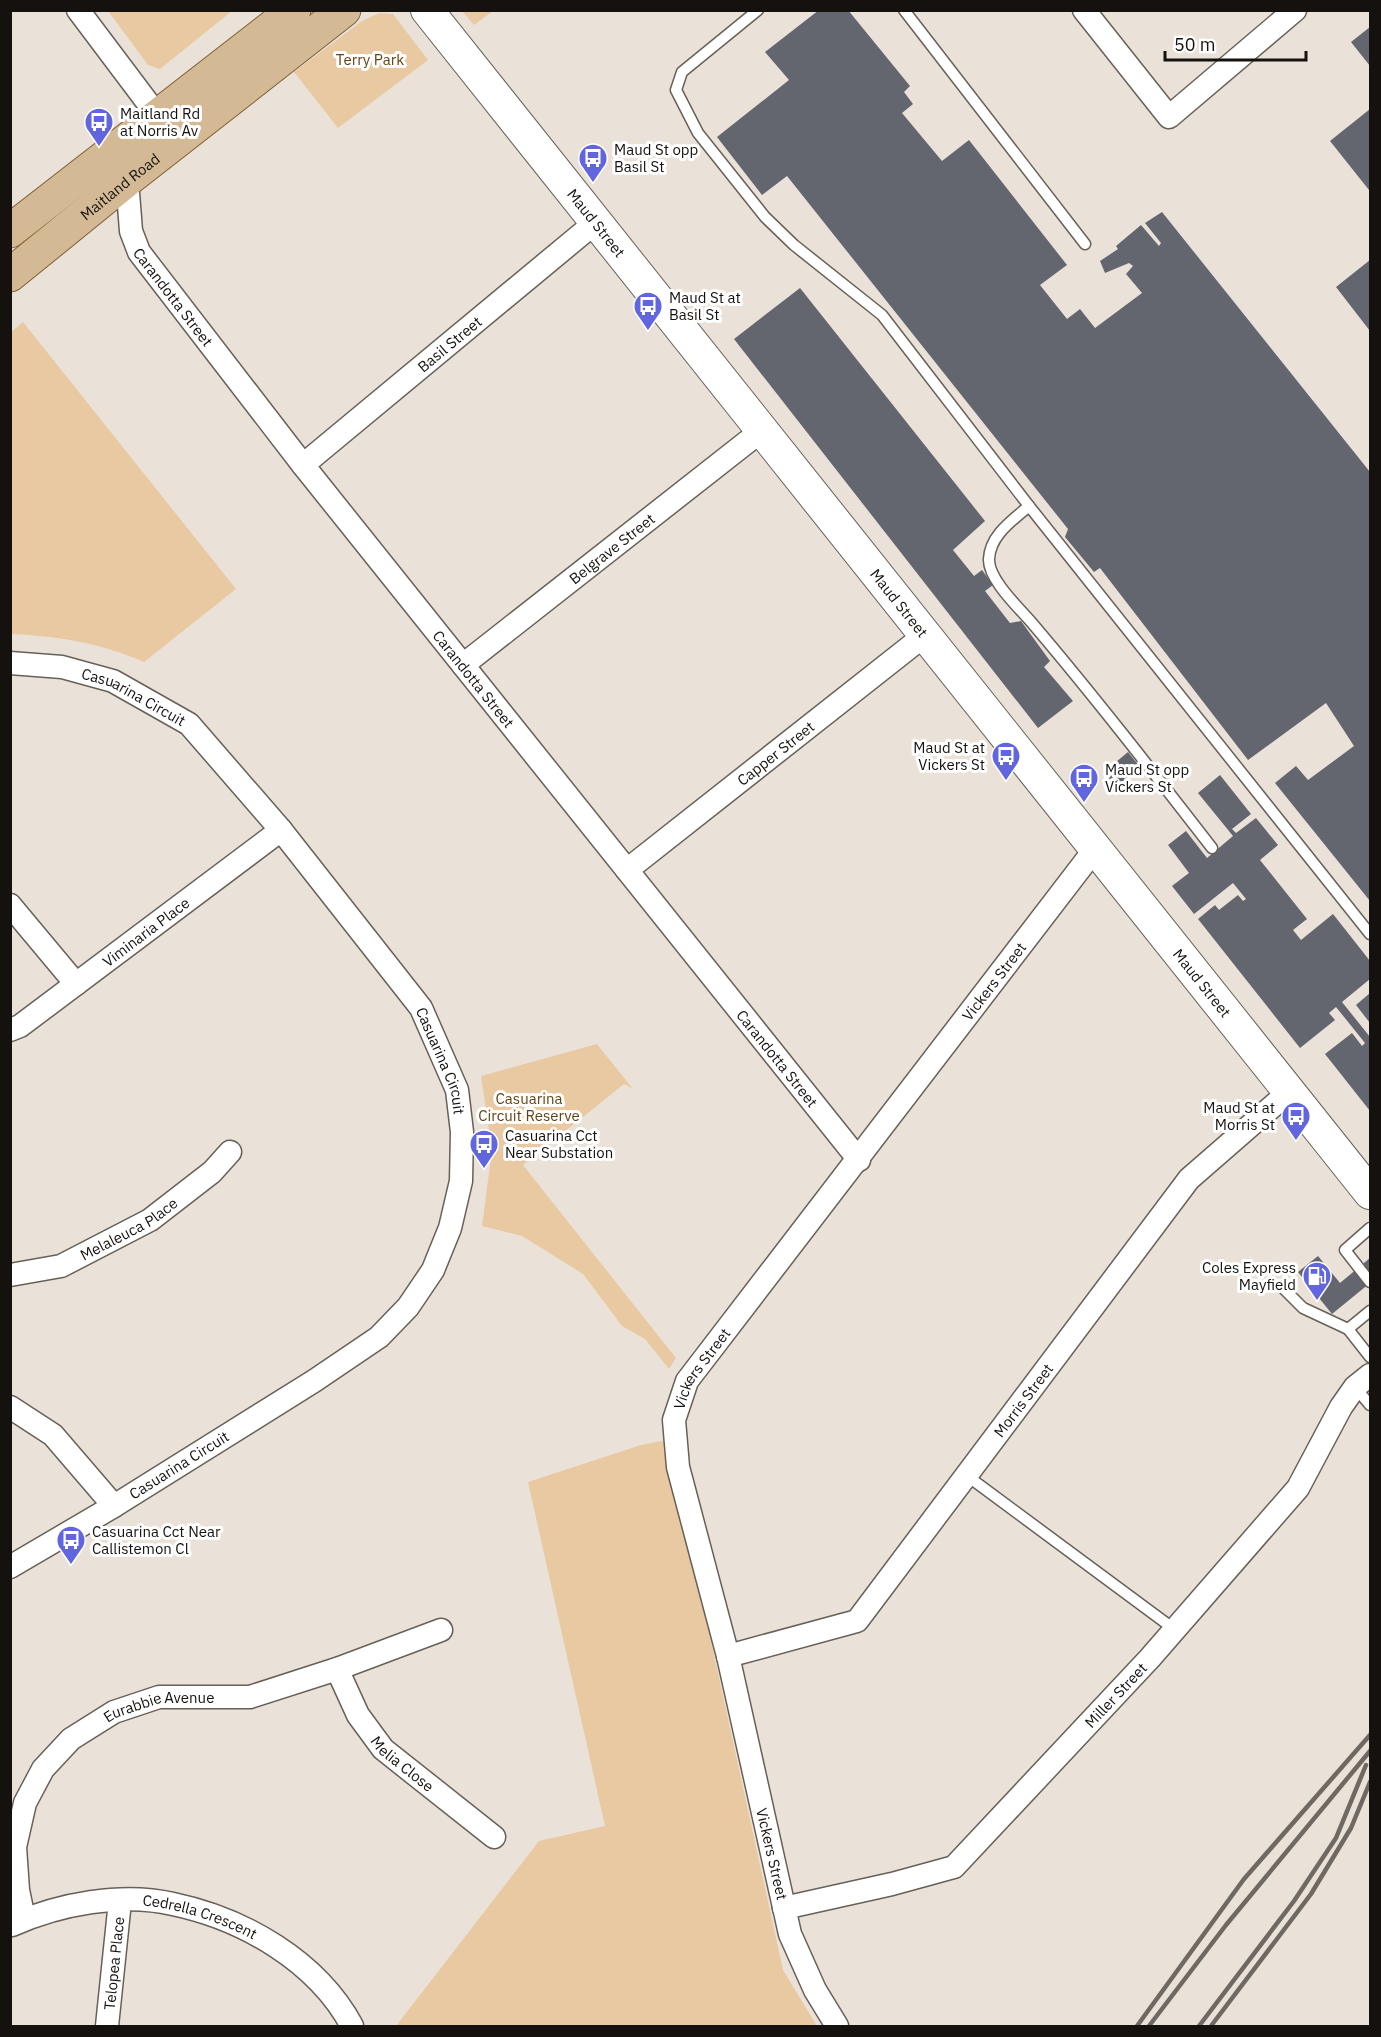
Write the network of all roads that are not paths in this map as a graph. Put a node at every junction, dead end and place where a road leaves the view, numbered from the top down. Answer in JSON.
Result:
{"nodes":[{"id":1,"x":78,"y":10,"type":"edge"},
{"id":2,"x":294,"y":10,"type":"edge"},
{"id":3,"x":344,"y":10,"type":"edge"},
{"id":4,"x":427,"y":10,"type":"edge"},
{"id":5,"x":758,"y":10,"type":"edge"},
{"id":6,"x":904,"y":10,"type":"edge"},
{"id":7,"x":1084,"y":10,"type":"edge"},
{"id":8,"x":1295,"y":10,"type":"edge"},
{"id":9,"x":157,"y":115,"type":"junction"},
{"id":10,"x":127,"y":180,"type":"junction"},
{"id":11,"x":596,"y":222,"type":"junction"},
{"id":12,"x":10,"y":231,"type":"edge"},
{"id":13,"x":1085,"y":244,"type":"dead end"},
{"id":14,"x":10,"y":275,"type":"edge"},
{"id":15,"x":761,"y":431,"type":"junction"},
{"id":16,"x":303,"y":465,"type":"junction"},
{"id":17,"x":1029,"y":506,"type":"junction"},
{"id":18,"x":925,"y":635,"type":"junction"},
{"id":19,"x":10,"y":663,"type":"edge"},
{"id":20,"x":463,"y":664,"type":"junction"},
{"id":21,"x":281,"y":830,"type":"junction"},
{"id":22,"x":1212,"y":848,"type":"dead end"},
{"id":23,"x":1095,"y":849,"type":"junction"},
{"id":24,"x":627,"y":870,"type":"junction"},
{"id":25,"x":10,"y":905,"type":"edge"},
{"id":26,"x":1371,"y":934,"type":"edge"},
{"id":27,"x":76,"y":984,"type":"junction"},
{"id":28,"x":10,"y":1030,"type":"edge"},
{"id":29,"x":1289,"y":1092,"type":"junction"},
{"id":30,"x":230,"y":1152,"type":"dead end"},
{"id":31,"x":859,"y":1160,"type":"junction"},
{"id":32,"x":1371,"y":1193,"type":"edge"},
{"id":33,"x":1371,"y":1228,"type":"edge"},
{"id":34,"x":10,"y":1275,"type":"edge"},
{"id":35,"x":1371,"y":1282,"type":"edge"},
{"id":36,"x":1283,"y":1288,"type":"dead end"},
{"id":37,"x":1371,"y":1311,"type":"edge"},
{"id":38,"x":1348,"y":1329,"type":"junction"},
{"id":39,"x":1371,"y":1357,"type":"edge"},
{"id":40,"x":1363,"y":1381,"type":"edge"},
{"id":41,"x":1371,"y":1405,"type":"edge"},
{"id":42,"x":10,"y":1407,"type":"edge"},
{"id":43,"x":966,"y":1475,"type":"junction"},
{"id":44,"x":114,"y":1506,"type":"junction"},
{"id":45,"x":10,"y":1567,"type":"edge"},
{"id":46,"x":1174,"y":1629,"type":"junction"},
{"id":47,"x":441,"y":1630,"type":"dead end"},
{"id":48,"x":728,"y":1656,"type":"junction"},
{"id":49,"x":337,"y":1669,"type":"junction"},
{"id":50,"x":494,"y":1837,"type":"dead end"},
{"id":51,"x":120,"y":1901,"type":"junction"},
{"id":52,"x":784,"y":1908,"type":"junction"},
{"id":53,"x":17,"y":1922,"type":"edge"},
{"id":54,"x":107,"y":2026,"type":"edge"},
{"id":55,"x":352,"y":2026,"type":"edge"},
{"id":56,"x":837,"y":2026,"type":"edge"}],
"edges":[{"from":1,"to":9,"type":"street"},
{"from":2,"to":9,"type":"main road"},
{"from":3,"to":10,"type":"main road","name":"Maitland Road"},
{"from":4,"to":11,"type":"main road","name":"Maud Street"},
{"from":5,"to":17,"type":"lane"},
{"from":6,"to":13,"type":"lane"},
{"from":7,"to":8,"type":"street"},
{"from":9,"to":12,"type":"main road"},
{"from":10,"to":14,"type":"main road","name":"Maitland Road"},
{"from":10,"to":16,"type":"street","name":"Carandotta Street"},
{"from":11,"to":15,"type":"main road","name":"Maud Street"},
{"from":11,"to":16,"type":"street","name":"Basil Street"},
{"from":15,"to":18,"type":"main road","name":"Maud Street"},
{"from":15,"to":20,"type":"street","name":"Belgrave Street"},
{"from":16,"to":20,"type":"street","name":"Carandotta Street"},
{"from":17,"to":22,"type":"lane"},
{"from":17,"to":26,"type":"lane"},
{"from":18,"to":23,"type":"main road","name":"Maud Street"},
{"from":18,"to":24,"type":"street","name":"Capper Street"},
{"from":19,"to":21,"type":"street","name":"Casuarina Circuit"},
{"from":20,"to":24,"type":"street","name":"Carandotta Street"},
{"from":21,"to":27,"type":"street","name":"Viminaria Place"},
{"from":21,"to":44,"type":"street","name":"Casuarina Circuit"},
{"from":23,"to":29,"type":"main road","name":"Maud Street"},
{"from":23,"to":31,"type":"street","name":"Vickers Street"},
{"from":24,"to":31,"type":"street","name":"Carandotta Street"},
{"from":25,"to":27,"type":"street"},
{"from":27,"to":28,"type":"street","name":"Viminaria Place"},
{"from":29,"to":32,"type":"main road","name":"Maud Street"},
{"from":29,"to":43,"type":"street","name":"Morris Street"},
{"from":30,"to":34,"type":"street","name":"Melaleuca Place"},
{"from":31,"to":48,"type":"street","name":"Vickers Street"},
{"from":33,"to":35,"type":"lane"},
{"from":36,"to":38,"type":"lane"},
{"from":37,"to":38,"type":"lane"},
{"from":38,"to":39,"type":"lane"},
{"from":40,"to":41,"type":"lane"},
{"from":40,"to":46,"type":"street","name":"Miller Street"},
{"from":42,"to":44,"type":"street","name":"Casuarina Circuit"},
{"from":43,"to":46,"type":"lane"},
{"from":43,"to":48,"type":"street","name":"Morris Street"},
{"from":44,"to":45,"type":"street","name":"Casuarina Circuit"},
{"from":46,"to":52,"type":"street","name":"Miller Street"},
{"from":47,"to":49,"type":"street","name":"Eurabbie Avenue"},
{"from":48,"to":52,"type":"street","name":"Vickers Street"},
{"from":49,"to":50,"type":"street","name":"Melia Close"},
{"from":49,"to":53,"type":"street","name":"Eurabbie Avenue"},
{"from":51,"to":53,"type":"street","name":"Cedrella Crescent"},
{"from":51,"to":54,"type":"street","name":"Telopea Place"},
{"from":51,"to":55,"type":"street","name":"Cedrella Crescent"},
{"from":52,"to":56,"type":"street","name":"Vickers Street"}]}
